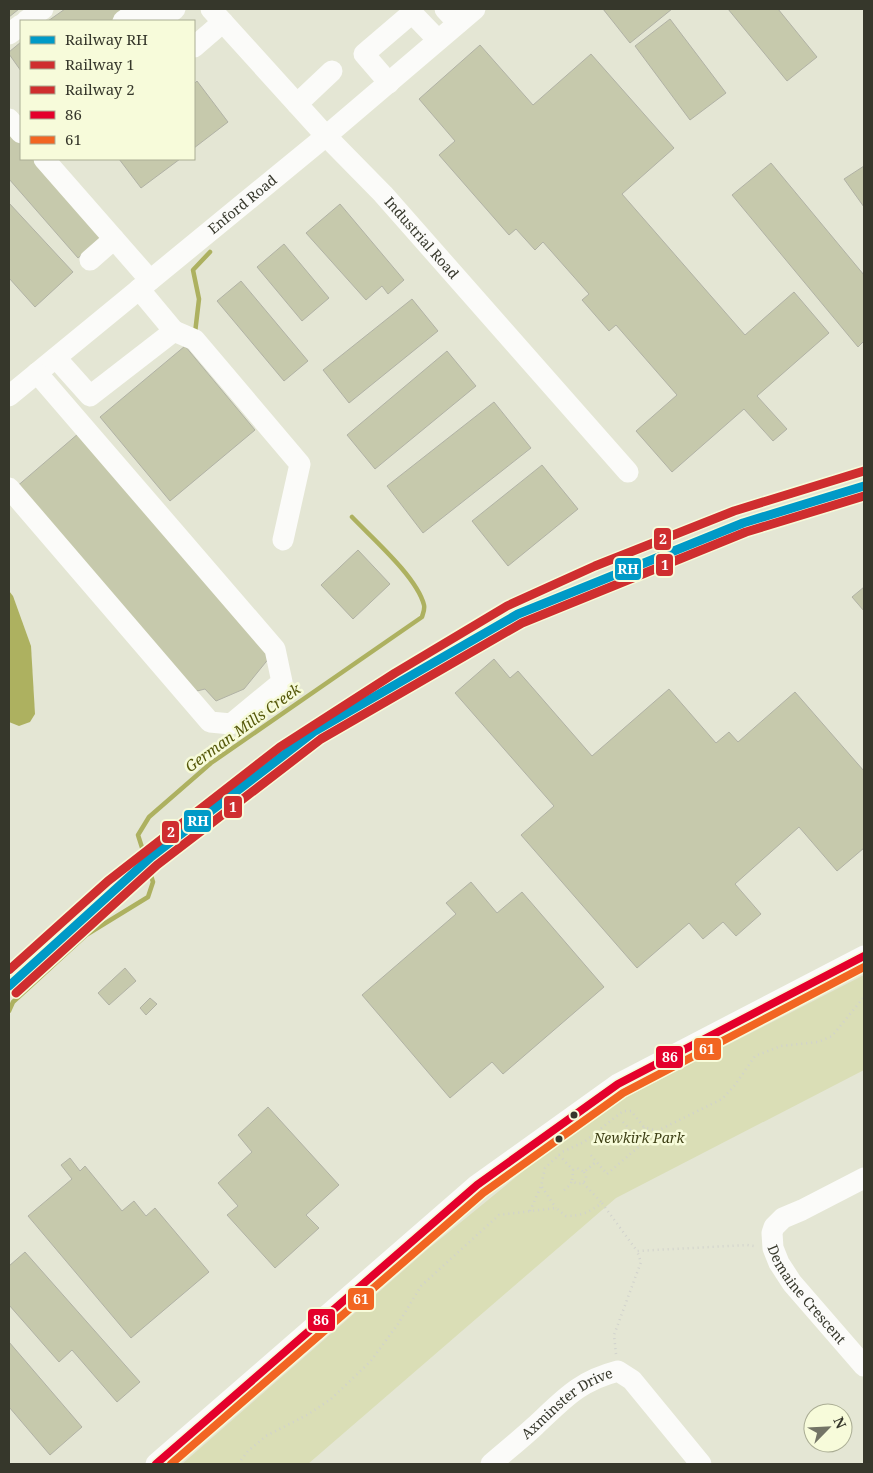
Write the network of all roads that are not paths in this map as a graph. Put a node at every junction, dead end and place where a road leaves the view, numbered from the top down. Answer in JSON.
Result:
{"nodes":[{"id":1,"x":43,"y":9,"type":"edge"},
{"id":2,"x":140,"y":9,"type":"edge"},
{"id":3,"x":175,"y":9,"type":"edge"},
{"id":4,"x":475,"y":9,"type":"edge"},
{"id":5,"x":412,"y":11,"type":"edge"},
{"id":6,"x":217,"y":15,"type":"edge"},
{"id":7,"x":452,"y":16,"type":"edge"},
{"id":8,"x":27,"y":20,"type":"edge"},
{"id":9,"x":124,"y":20,"type":"edge"},
{"id":10,"x":150,"y":20,"type":"edge"},
{"id":11,"x":162,"y":20,"type":"edge"},
{"id":12,"x":162,"y":20,"type":"edge"},
{"id":13,"x":20,"y":26,"type":"edge"},
{"id":14,"x":9,"y":34,"type":"edge"},
{"id":15,"x":438,"y":40,"type":"junction"},
{"id":16,"x":195,"y":46,"type":"edge"},
{"id":17,"x":332,"y":71,"type":"dead end"},
{"id":18,"x":388,"y":82,"type":"junction"},
{"id":19,"x":297,"y":104,"type":"junction"},
{"id":20,"x":9,"y":119,"type":"edge"},
{"id":21,"x":20,"y":132,"type":"edge"},
{"id":22,"x":326,"y":136,"type":"junction"},
{"id":23,"x":45,"y":160,"type":"edge"},
{"id":24,"x":114,"y":239,"type":"junction"},
{"id":25,"x":90,"y":260,"type":"dead end"},
{"id":26,"x":145,"y":285,"type":"junction"},
{"id":27,"x":174,"y":330,"type":"junction"},
{"id":28,"x":56,"y":358,"type":"junction"},
{"id":29,"x":37,"y":373,"type":"junction"},
{"id":30,"x":9,"y":396,"type":"edge"},
{"id":31,"x":628,"y":472,"type":"dead end"},
{"id":32,"x":9,"y":488,"type":"edge"},
{"id":33,"x":283,"y":540,"type":"dead end"},
{"id":34,"x":864,"y":956,"type":"edge"},
{"id":35,"x":864,"y":1178,"type":"edge"},
{"id":36,"x":864,"y":1366,"type":"edge"},
{"id":37,"x":156,"y":1464,"type":"edge"},
{"id":38,"x":492,"y":1464,"type":"edge"},
{"id":39,"x":701,"y":1464,"type":"edge"}],
"edges":[{"from":1,"to":8,"type":"street"},
{"from":2,"to":9,"type":"street"},
{"from":3,"to":11,"type":"street"},
{"from":4,"to":7,"type":"street","name":"Enford Road"},
{"from":5,"to":15,"type":"street"},
{"from":5,"to":18,"type":"street"},
{"from":6,"to":16,"type":"street"},
{"from":6,"to":19,"type":"street","name":"Industrial Road"},
{"from":7,"to":15,"type":"street","name":"Enford Road"},
{"from":10,"to":12,"type":"street"},
{"from":13,"to":14,"type":"street"},
{"from":15,"to":18,"type":"street","name":"Enford Road"},
{"from":17,"to":19,"type":"street"},
{"from":18,"to":22,"type":"street","name":"Enford Road"},
{"from":19,"to":22,"type":"street","name":"Industrial Road"},
{"from":20,"to":21,"type":"street"},
{"from":22,"to":26,"type":"street","name":"Enford Road"},
{"from":22,"to":31,"type":"street","name":"Industrial Road"},
{"from":23,"to":24,"type":"street"},
{"from":24,"to":25,"type":"street"},
{"from":24,"to":26,"type":"street"},
{"from":26,"to":27,"type":"street"},
{"from":26,"to":28,"type":"street","name":"Enford Road"},
{"from":27,"to":28,"type":"street"},
{"from":27,"to":33,"type":"street"},
{"from":28,"to":29,"type":"street","name":"Enford Road"},
{"from":29,"to":30,"type":"street","name":"Enford Road"},
{"from":29,"to":32,"type":"street"},
{"from":34,"to":37,"type":"street"},
{"from":35,"to":36,"type":"street","name":"Demaine Crescent"},
{"from":38,"to":39,"type":"street","name":"Axminster Drive"}]}
